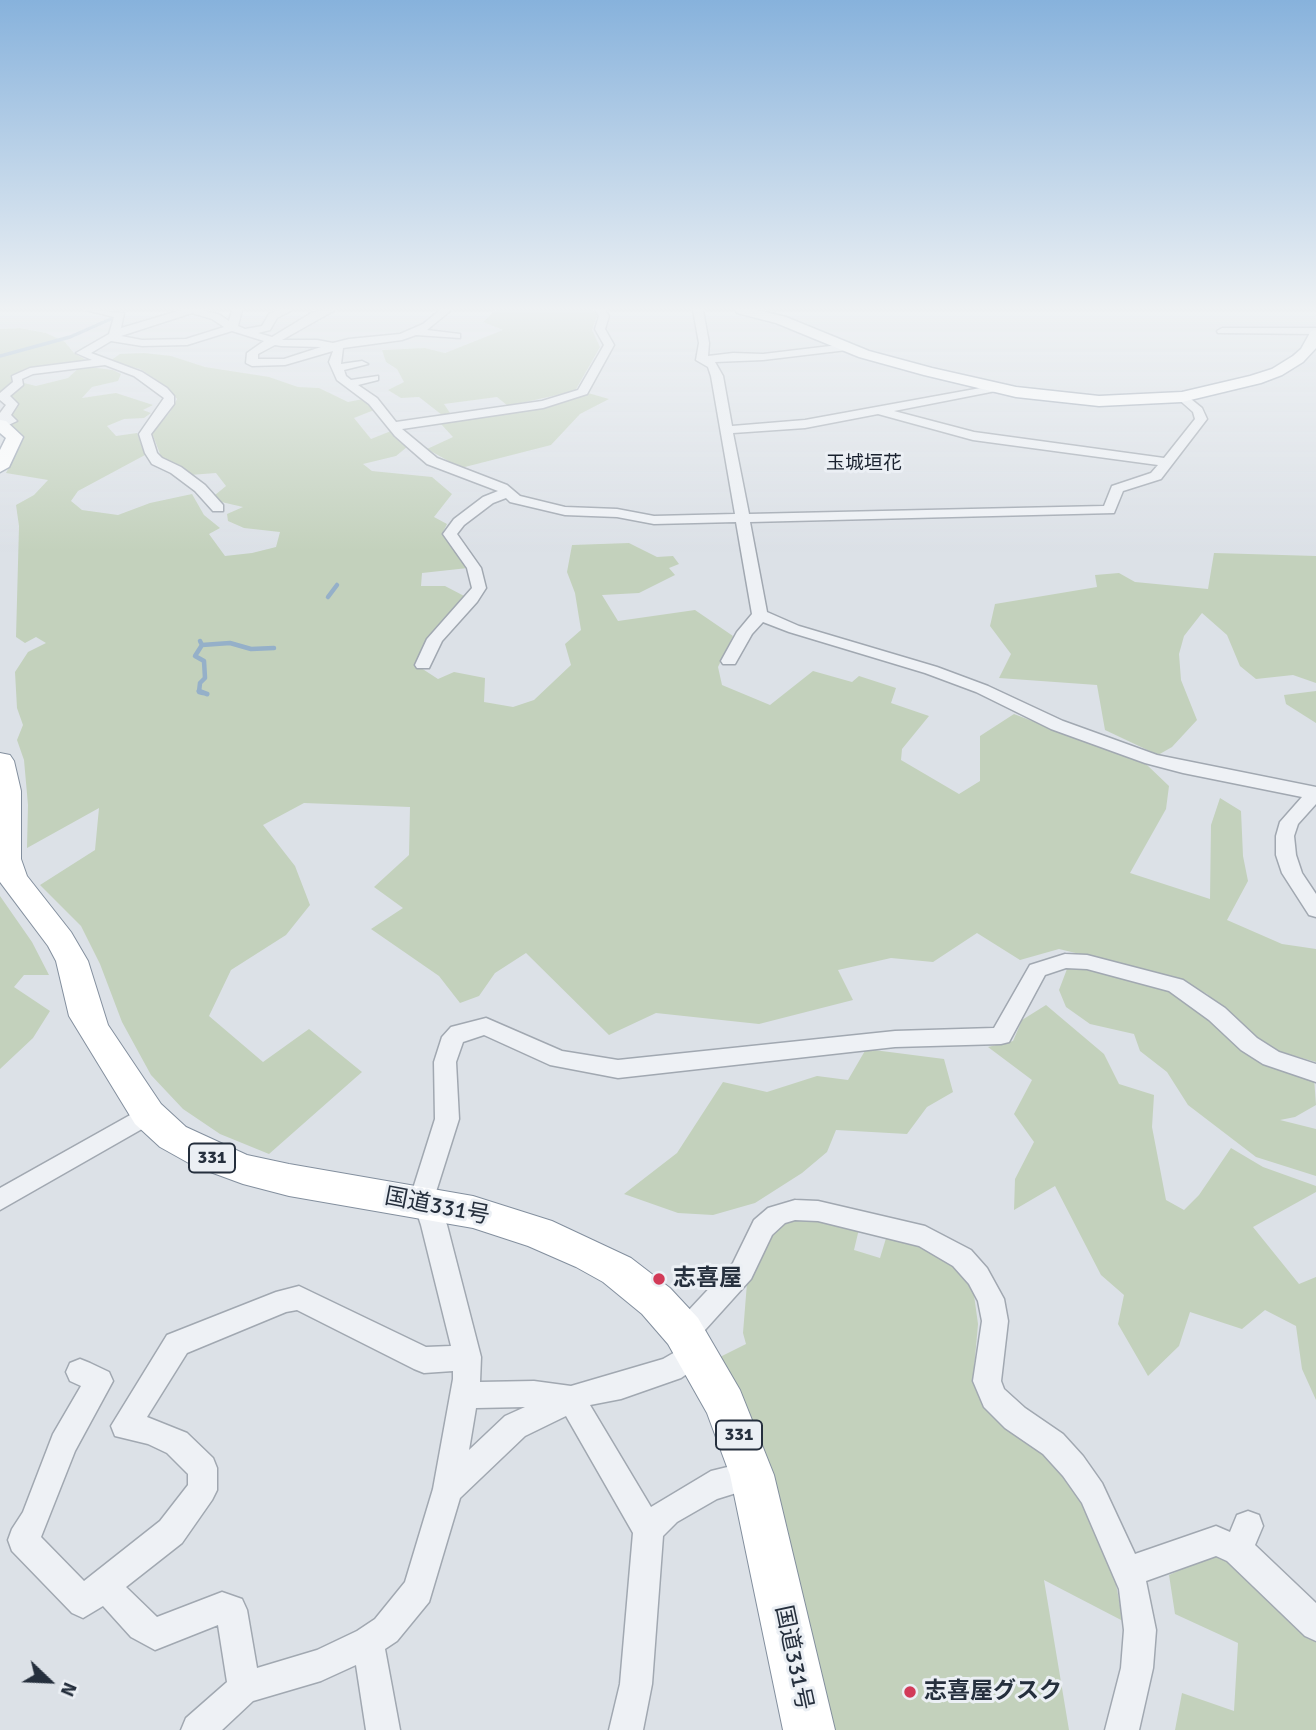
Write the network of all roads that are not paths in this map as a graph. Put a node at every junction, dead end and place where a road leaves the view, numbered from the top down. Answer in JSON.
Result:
{"nodes":[{"id":1,"x":10,"y":391,"type":"edge"},
{"id":2,"x":164,"y":391,"type":"edge"},
{"id":3,"x":359,"y":391,"type":"edge"},
{"id":4,"x":584,"y":391,"type":"edge"},
{"id":5,"x":720,"y":391,"type":"edge"},
{"id":6,"x":982,"y":391,"type":"edge"},
{"id":7,"x":1018,"y":391,"type":"edge"},
{"id":8,"x":1211,"y":391,"type":"edge"},
{"id":9,"x":1182,"y":397,"type":"junction"},
{"id":10,"x":877,"y":410,"type":"junction"},
{"id":11,"x":0,"y":425,"type":"edge"},
{"id":12,"x":394,"y":426,"type":"junction"},
{"id":13,"x":726,"y":430,"type":"junction"},
{"id":14,"x":1,"y":462,"type":"edge"},
{"id":15,"x":1166,"y":462,"type":"junction"},
{"id":16,"x":506,"y":493,"type":"junction"},
{"id":17,"x":218,"y":509,"type":"dead end"},
{"id":18,"x":744,"y":516,"type":"junction"},
{"id":19,"x":760,"y":615,"type":"junction"},
{"id":20,"x":729,"y":661,"type":"dead end"},
{"id":21,"x":423,"y":665,"type":"dead end"},
{"id":22,"x":0,"y":761,"type":"edge"},
{"id":23,"x":1315,"y":794,"type":"edge"},
{"id":24,"x":1316,"y":910,"type":"edge"},
{"id":25,"x":1316,"y":1073,"type":"edge"},
{"id":26,"x":148,"y":1114,"type":"junction"},
{"id":27,"x":0,"y":1200,"type":"edge"},
{"id":28,"x":426,"y":1204,"type":"junction"},
{"id":29,"x":689,"y":1342,"type":"junction"},
{"id":30,"x":467,"y":1357,"type":"junction"},
{"id":31,"x":80,"y":1372,"type":"dead end"},
{"id":32,"x":465,"y":1395,"type":"junction"},
{"id":33,"x":571,"y":1399,"type":"junction"},
{"id":34,"x":752,"y":1475,"type":"junction"},
{"id":35,"x":448,"y":1489,"type":"junction"},
{"id":36,"x":648,"y":1530,"type":"junction"},
{"id":37,"x":1127,"y":1572,"type":"junction"},
{"id":38,"x":107,"y":1584,"type":"junction"},
{"id":39,"x":1316,"y":1625,"type":"edge"},
{"id":40,"x":368,"y":1642,"type":"junction"},
{"id":41,"x":244,"y":1688,"type":"junction"},
{"id":42,"x":198,"y":1730,"type":"edge"},
{"id":43,"x":383,"y":1730,"type":"edge"},
{"id":44,"x":625,"y":1730,"type":"edge"},
{"id":45,"x":809,"y":1730,"type":"edge"},
{"id":46,"x":1122,"y":1730,"type":"edge"}],
"edges":[{"from":1,"to":11,"type":"street"},
{"from":2,"to":17,"type":"street"},
{"from":3,"to":12,"type":"street"},
{"from":4,"to":12,"type":"street"},
{"from":5,"to":13,"type":"street"},
{"from":6,"to":10,"type":"street"},
{"from":7,"to":9,"type":"main road"},
{"from":8,"to":9,"type":"main road"},
{"from":9,"to":15,"type":"street"},
{"from":10,"to":13,"type":"street"},
{"from":10,"to":15,"type":"street"},
{"from":11,"to":14,"type":"main road"},
{"from":12,"to":16,"type":"street"},
{"from":13,"to":18,"type":"street"},
{"from":15,"to":18,"type":"street"},
{"from":16,"to":18,"type":"street"},
{"from":16,"to":21,"type":"street"},
{"from":18,"to":19,"type":"street"},
{"from":19,"to":20,"type":"street"},
{"from":19,"to":23,"type":"street"},
{"from":22,"to":26,"type":"highway","name":"国道331号","number":"331"},
{"from":23,"to":24,"type":"street"},
{"from":25,"to":28,"type":"street"},
{"from":26,"to":27,"type":"street"},
{"from":26,"to":28,"type":"highway","name":"国道331号","number":"331"},
{"from":28,"to":29,"type":"highway","name":"国道331号","number":"331"},
{"from":28,"to":30,"type":"street"},
{"from":29,"to":33,"type":"street"},
{"from":29,"to":34,"type":"highway","name":"国道331号","number":"331"},
{"from":29,"to":37,"type":"street"},
{"from":30,"to":32,"type":"street"},
{"from":30,"to":38,"type":"street"},
{"from":31,"to":38,"type":"street"},
{"from":32,"to":33,"type":"street"},
{"from":32,"to":35,"type":"street"},
{"from":33,"to":35,"type":"street"},
{"from":33,"to":36,"type":"street"},
{"from":34,"to":36,"type":"street"},
{"from":34,"to":45,"type":"highway","name":"国道331号","number":"331"},
{"from":35,"to":40,"type":"street"},
{"from":36,"to":44,"type":"street"},
{"from":37,"to":39,"type":"street"},
{"from":37,"to":46,"type":"street"},
{"from":38,"to":41,"type":"street"},
{"from":40,"to":41,"type":"street"},
{"from":40,"to":43,"type":"street"},
{"from":41,"to":42,"type":"street"}]}
